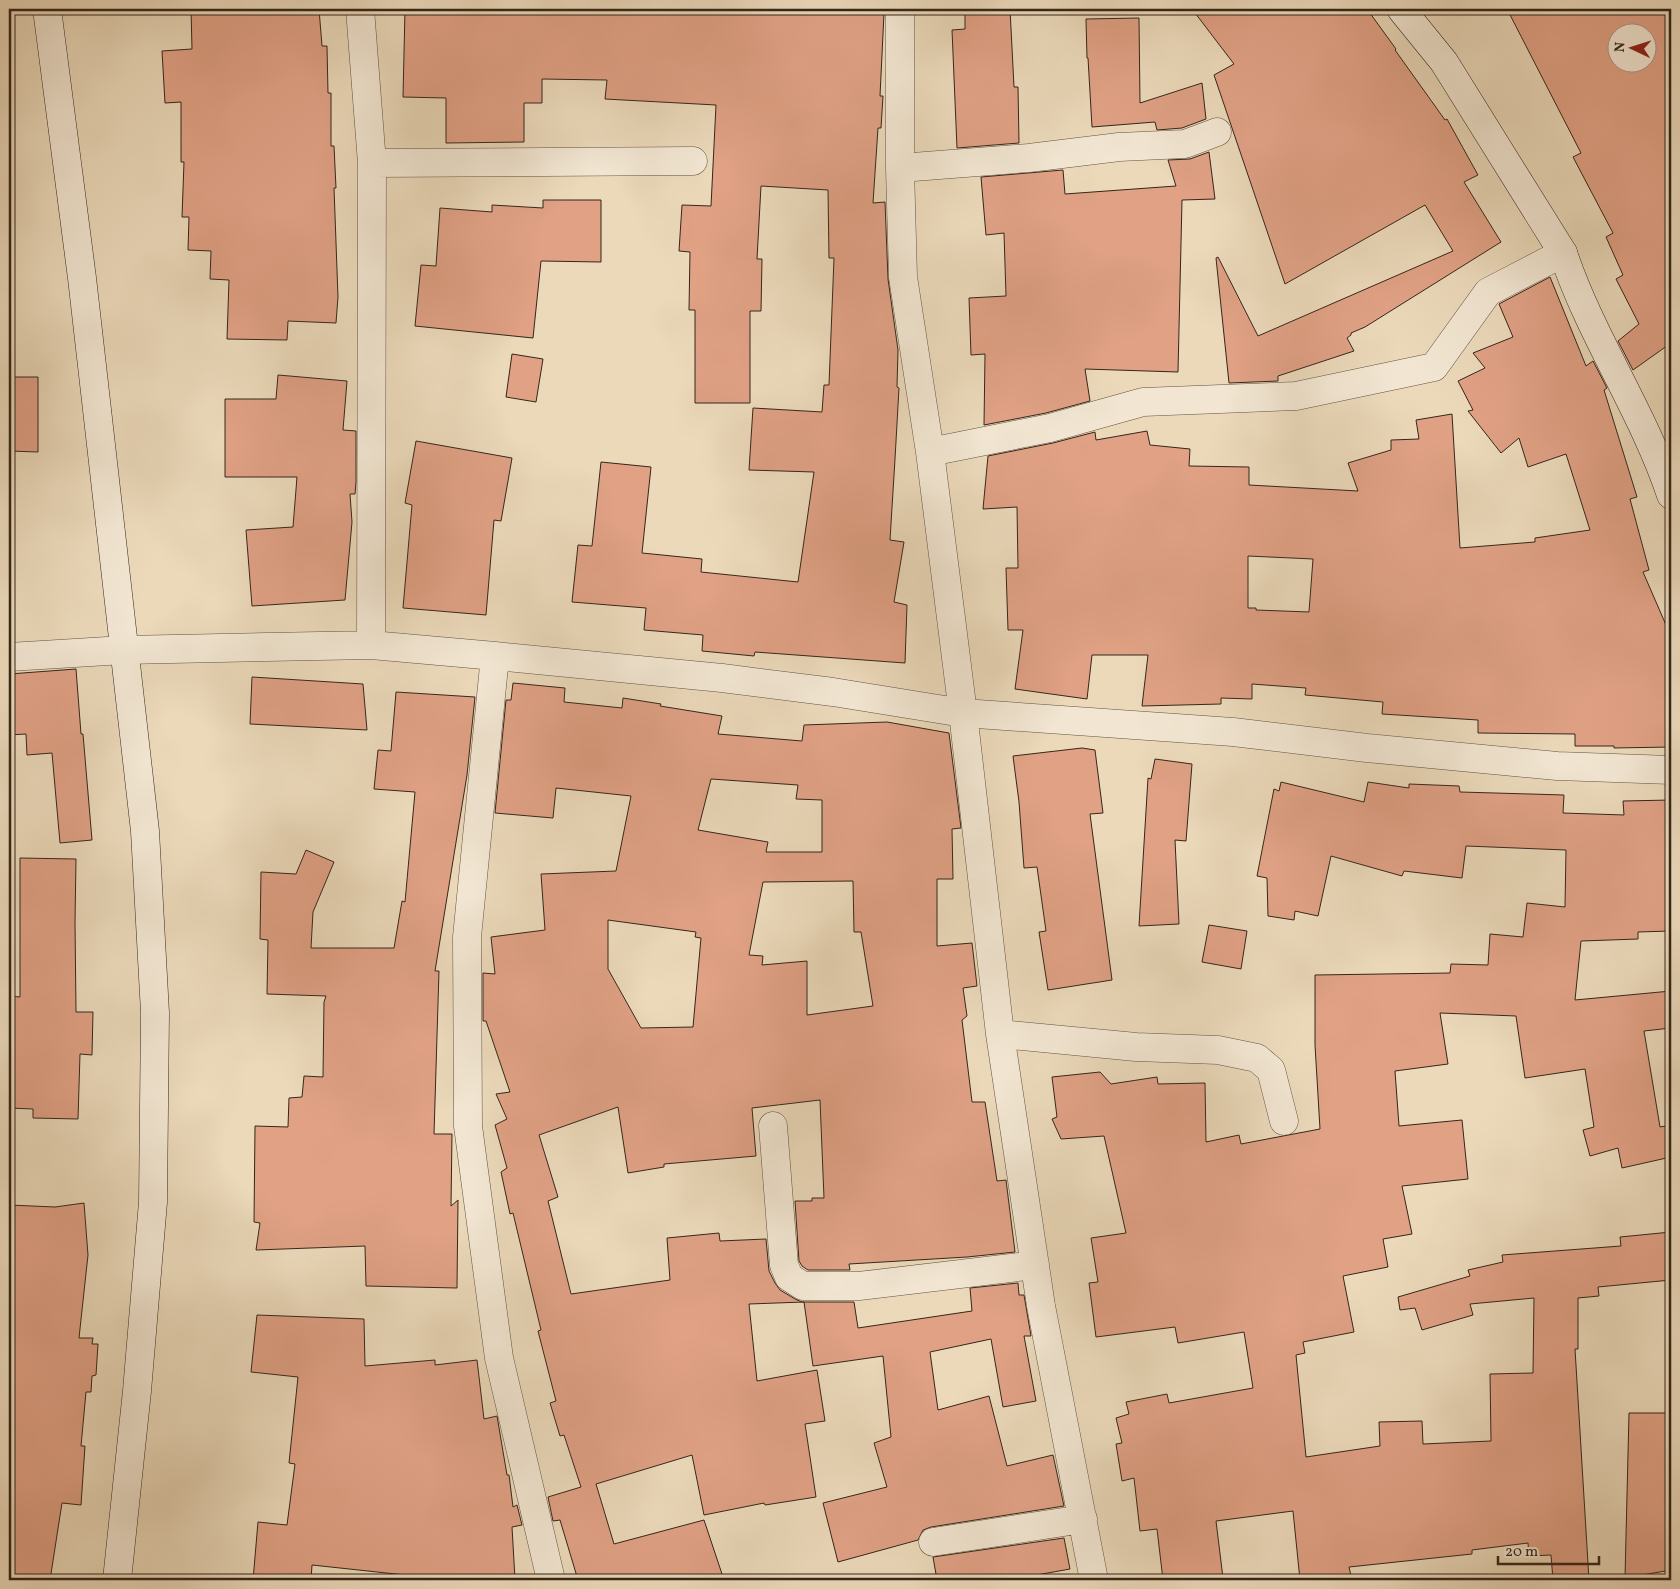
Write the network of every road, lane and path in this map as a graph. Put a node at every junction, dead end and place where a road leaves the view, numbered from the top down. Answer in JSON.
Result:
{"nodes":[{"id":1,"x":48,"y":9,"type":"edge"},
{"id":2,"x":360,"y":9,"type":"edge"},
{"id":3,"x":900,"y":9,"type":"edge"},
{"id":4,"x":1401,"y":9,"type":"edge"},
{"id":5,"x":1217,"y":132,"type":"dead end"},
{"id":6,"x":693,"y":161,"type":"dead end"},
{"id":7,"x":372,"y":163,"type":"junction"},
{"id":8,"x":900,"y":168,"type":"junction"},
{"id":9,"x":1563,"y":253,"type":"junction"},
{"id":10,"x":930,"y":452,"type":"junction"},
{"id":11,"x":1671,"y":495,"type":"edge"},
{"id":12,"x":371,"y":645,"type":"junction"},
{"id":13,"x":124,"y":650,"type":"junction"},
{"id":14,"x":495,"y":656,"type":"junction"},
{"id":15,"x":9,"y":658,"type":"edge"},
{"id":16,"x":963,"y":713,"type":"junction"},
{"id":17,"x":1671,"y":770,"type":"edge"},
{"id":18,"x":1000,"y":1034,"type":"junction"},
{"id":19,"x":1284,"y":1121,"type":"dead end"},
{"id":20,"x":773,"y":1126,"type":"dead end"},
{"id":21,"x":1035,"y":1266,"type":"junction"},
{"id":22,"x":1083,"y":1519,"type":"junction"},
{"id":23,"x":933,"y":1542,"type":"dead end"},
{"id":24,"x":117,"y":1580,"type":"edge"},
{"id":25,"x":551,"y":1580,"type":"edge"},
{"id":26,"x":1094,"y":1580,"type":"edge"}],
"edges":[{"from":1,"to":13,"type":"street"},
{"from":2,"to":7,"type":"street"},
{"from":3,"to":8,"type":"street"},
{"from":4,"to":9,"type":"street"},
{"from":5,"to":8,"type":"street"},
{"from":6,"to":7,"type":"street"},
{"from":7,"to":12,"type":"street"},
{"from":8,"to":10,"type":"street"},
{"from":9,"to":10,"type":"street"},
{"from":9,"to":11,"type":"street"},
{"from":10,"to":16,"type":"street"},
{"from":12,"to":13,"type":"street"},
{"from":12,"to":14,"type":"street"},
{"from":13,"to":15,"type":"street"},
{"from":13,"to":24,"type":"street"},
{"from":14,"to":16,"type":"street"},
{"from":14,"to":25,"type":"street"},
{"from":16,"to":17,"type":"street"},
{"from":16,"to":18,"type":"street"},
{"from":18,"to":19,"type":"street"},
{"from":18,"to":21,"type":"street"},
{"from":20,"to":21,"type":"street"},
{"from":21,"to":22,"type":"street"},
{"from":22,"to":23,"type":"street"},
{"from":22,"to":26,"type":"street"}]}
